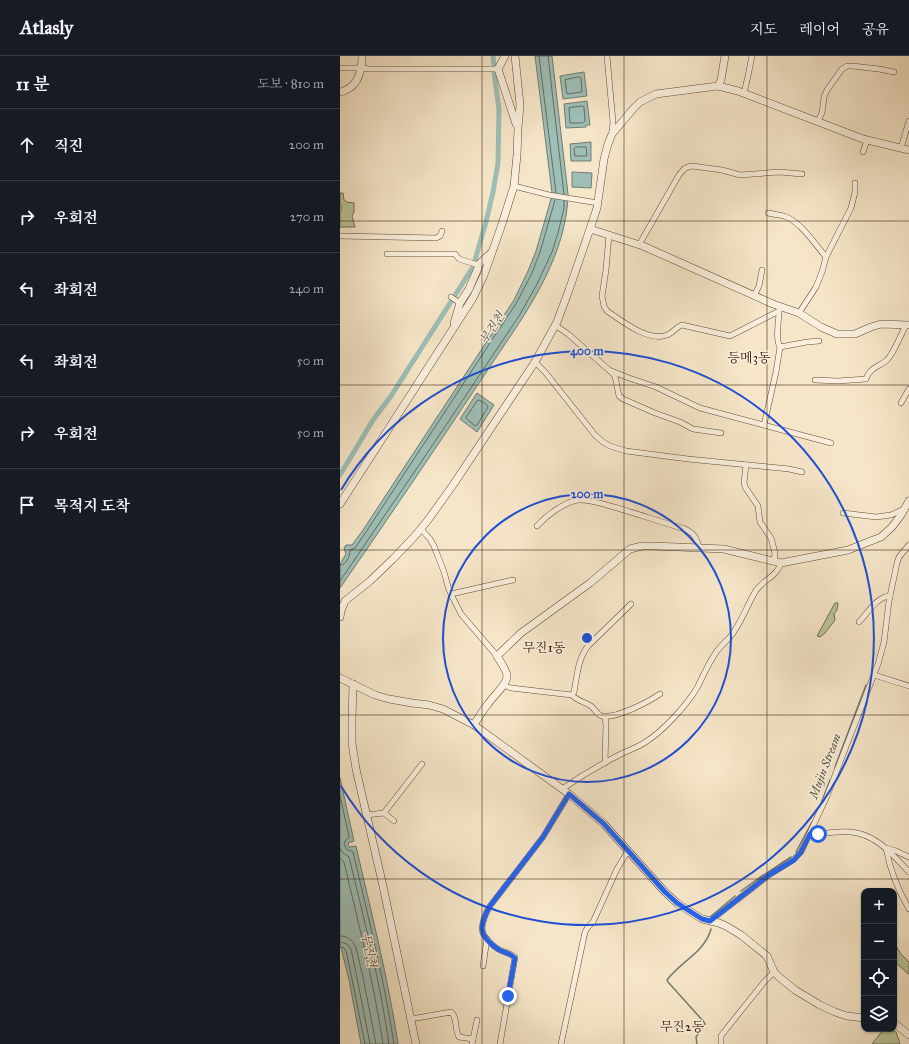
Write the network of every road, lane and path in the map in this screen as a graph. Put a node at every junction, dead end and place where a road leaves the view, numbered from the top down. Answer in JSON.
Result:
{"nodes":[{"id":1,"x":362,"y":56,"type":"edge"},
{"id":2,"x":505,"y":56,"type":"edge"},
{"id":3,"x":515,"y":56,"type":"edge"},
{"id":4,"x":607,"y":56,"type":"edge"},
{"id":5,"x":725,"y":56,"type":"edge"},
{"id":6,"x":752,"y":56,"type":"edge"},
{"id":7,"x":340,"y":68,"type":"edge"},
{"id":8,"x":362,"y":68,"type":"junction"},
{"id":9,"x":498,"y":69,"type":"junction"},
{"id":10,"x":894,"y":72,"type":"dead end"},
{"id":11,"x":718,"y":86,"type":"junction"},
{"id":12,"x":340,"y":92,"type":"edge"},
{"id":13,"x":744,"y":93,"type":"junction"},
{"id":14,"x":818,"y":121,"type":"junction"},
{"id":15,"x":909,"y":121,"type":"edge"},
{"id":16,"x":518,"y":128,"type":"junction"},
{"id":17,"x":612,"y":134,"type":"junction"},
{"id":18,"x":867,"y":140,"type":"junction"},
{"id":19,"x":901,"y":148,"type":"junction"},
{"id":20,"x":909,"y":150,"type":"edge"},
{"id":21,"x":863,"y":152,"type":"dead end"},
{"id":22,"x":802,"y":174,"type":"dead end"},
{"id":23,"x":855,"y":183,"type":"dead end"},
{"id":24,"x":514,"y":186,"type":"junction"},
{"id":25,"x":598,"y":203,"type":"junction"},
{"id":26,"x":768,"y":214,"type":"dead end"},
{"id":27,"x":590,"y":229,"type":"junction"},
{"id":28,"x":442,"y":231,"type":"dead end"},
{"id":29,"x":609,"y":235,"type":"junction"},
{"id":30,"x":340,"y":236,"type":"edge"},
{"id":31,"x":639,"y":245,"type":"junction"},
{"id":32,"x":493,"y":251,"type":"junction"},
{"id":33,"x":387,"y":254,"type":"dead end"},
{"id":34,"x":826,"y":257,"type":"junction"},
{"id":35,"x":475,"y":264,"type":"junction"},
{"id":36,"x":762,"y":270,"type":"dead end"},
{"id":37,"x":754,"y":296,"type":"junction"},
{"id":38,"x":451,"y":297,"type":"dead end"},
{"id":39,"x":458,"y":302,"type":"junction"},
{"id":40,"x":780,"y":309,"type":"junction"},
{"id":41,"x":799,"y":313,"type":"junction"},
{"id":42,"x":555,"y":325,"type":"junction"},
{"id":43,"x":907,"y":325,"type":"edge"},
{"id":44,"x":452,"y":330,"type":"junction"},
{"id":45,"x":819,"y":341,"type":"dead end"},
{"id":46,"x":780,"y":347,"type":"junction"},
{"id":47,"x":535,"y":362,"type":"junction"},
{"id":48,"x":609,"y":370,"type":"junction"},
{"id":49,"x":815,"y":380,"type":"dead end"},
{"id":50,"x":909,"y":389,"type":"edge"},
{"id":51,"x":901,"y":403,"type":"dead end"},
{"id":52,"x":764,"y":425,"type":"junction"},
{"id":53,"x":721,"y":433,"type":"dead end"},
{"id":54,"x":831,"y":443,"type":"dead end"},
{"id":55,"x":746,"y":465,"type":"junction"},
{"id":56,"x":802,"y":472,"type":"dead end"},
{"id":57,"x":909,"y":501,"type":"edge"},
{"id":58,"x":340,"y":504,"type":"edge"},
{"id":59,"x":904,"y":509,"type":"junction"},
{"id":60,"x":843,"y":513,"type":"dead end"},
{"id":61,"x":536,"y":526,"type":"dead end"},
{"id":62,"x":421,"y":529,"type":"junction"},
{"id":63,"x":909,"y":545,"type":"edge"},
{"id":64,"x":700,"y":548,"type":"junction"},
{"id":65,"x":778,"y":563,"type":"junction"},
{"id":66,"x":513,"y":580,"type":"dead end"},
{"id":67,"x":452,"y":594,"type":"junction"},
{"id":68,"x":890,"y":596,"type":"junction"},
{"id":69,"x":631,"y":604,"type":"dead end"},
{"id":70,"x":340,"y":617,"type":"edge"},
{"id":71,"x":859,"y":622,"type":"dead end"},
{"id":72,"x":497,"y":656,"type":"junction"},
{"id":73,"x":874,"y":675,"type":"junction"},
{"id":74,"x":340,"y":678,"type":"edge"},
{"id":75,"x":353,"y":684,"type":"junction"},
{"id":76,"x":503,"y":685,"type":"junction"},
{"id":77,"x":909,"y":686,"type":"edge"},
{"id":78,"x":660,"y":694,"type":"dead end"},
{"id":79,"x":572,"y":695,"type":"junction"},
{"id":80,"x":605,"y":716,"type":"junction"},
{"id":81,"x":474,"y":725,"type":"junction"},
{"id":82,"x":605,"y":763,"type":"junction"},
{"id":83,"x":422,"y":764,"type":"dead end"},
{"id":84,"x":562,"y":789,"type":"junction"},
{"id":85,"x":569,"y":794,"type":"junction"},
{"id":86,"x":384,"y":813,"type":"junction"},
{"id":87,"x":366,"y":815,"type":"junction"},
{"id":88,"x":394,"y":821,"type":"dead end"},
{"id":89,"x":810,"y":834,"type":"junction"},
{"id":90,"x":886,"y":848,"type":"junction"},
{"id":91,"x":628,"y":851,"type":"junction"},
{"id":92,"x":909,"y":857,"type":"edge"},
{"id":93,"x":909,"y":872,"type":"edge"},
{"id":94,"x":909,"y":909,"type":"edge"},
{"id":95,"x":710,"y":921,"type":"junction"},
{"id":96,"x":487,"y":939,"type":"junction"},
{"id":97,"x":483,"y":966,"type":"dead end"},
{"id":98,"x":774,"y":972,"type":"junction"},
{"id":99,"x":411,"y":1018,"type":"junction"},
{"id":100,"x":861,"y":1018,"type":"edge"},
{"id":101,"x":477,"y":1020,"type":"dead end"},
{"id":102,"x":897,"y":1025,"type":"edge"},
{"id":103,"x":909,"y":1035,"type":"edge"},
{"id":104,"x":472,"y":1042,"type":"edge"},
{"id":105,"x":416,"y":1044,"type":"edge"},
{"id":106,"x":500,"y":1044,"type":"edge"},
{"id":107,"x":561,"y":1044,"type":"edge"},
{"id":108,"x":721,"y":1044,"type":"edge"}],
"edges":[{"from":1,"to":8,"type":"street"},
{"from":2,"to":9,"type":"street"},
{"from":3,"to":16,"type":"street"},
{"from":4,"to":17,"type":"street"},
{"from":5,"to":11,"type":"street"},
{"from":6,"to":13,"type":"street"},
{"from":7,"to":8,"type":"street"},
{"from":8,"to":9,"type":"street"},
{"from":8,"to":12,"type":"street"},
{"from":9,"to":16,"type":"street"},
{"from":10,"to":14,"type":"street"},
{"from":11,"to":13,"type":"street"},
{"from":11,"to":17,"type":"street"},
{"from":13,"to":14,"type":"street"},
{"from":14,"to":18,"type":"street"},
{"from":15,"to":19,"type":"street"},
{"from":16,"to":24,"type":"street"},
{"from":17,"to":25,"type":"street"},
{"from":18,"to":19,"type":"street"},
{"from":18,"to":21,"type":"street"},
{"from":19,"to":20,"type":"street"},
{"from":22,"to":31,"type":"street"},
{"from":23,"to":34,"type":"street"},
{"from":24,"to":25,"type":"street"},
{"from":24,"to":32,"type":"street"},
{"from":25,"to":27,"type":"street"},
{"from":26,"to":34,"type":"street"},
{"from":27,"to":29,"type":"street"},
{"from":27,"to":42,"type":"street"},
{"from":28,"to":30,"type":"street"},
{"from":29,"to":31,"type":"street"},
{"from":29,"to":40,"type":"street"},
{"from":31,"to":37,"type":"street"},
{"from":32,"to":35,"type":"street"},
{"from":32,"to":44,"type":"street"},
{"from":33,"to":35,"type":"street"},
{"from":34,"to":41,"type":"street"},
{"from":35,"to":39,"type":"street"},
{"from":36,"to":37,"type":"street"},
{"from":37,"to":40,"type":"street"},
{"from":38,"to":39,"type":"street"},
{"from":39,"to":44,"type":"street"},
{"from":40,"to":41,"type":"street"},
{"from":40,"to":46,"type":"street"},
{"from":41,"to":43,"type":"street"},
{"from":42,"to":47,"type":"street"},
{"from":42,"to":48,"type":"street"},
{"from":43,"to":49,"type":"street"},
{"from":44,"to":58,"type":"street"},
{"from":45,"to":46,"type":"street"},
{"from":46,"to":52,"type":"street"},
{"from":47,"to":55,"type":"street"},
{"from":47,"to":62,"type":"street"},
{"from":48,"to":52,"type":"street"},
{"from":48,"to":53,"type":"street"},
{"from":50,"to":51,"type":"street"},
{"from":52,"to":54,"type":"street"},
{"from":55,"to":56,"type":"street"},
{"from":55,"to":65,"type":"street"},
{"from":57,"to":59,"type":"street"},
{"from":59,"to":60,"type":"street"},
{"from":59,"to":65,"type":"street"},
{"from":61,"to":64,"type":"street"},
{"from":62,"to":67,"type":"street"},
{"from":62,"to":70,"type":"street"},
{"from":63,"to":68,"type":"street"},
{"from":64,"to":65,"type":"street"},
{"from":64,"to":72,"type":"street"},
{"from":65,"to":82,"type":"street"},
{"from":66,"to":67,"type":"street"},
{"from":67,"to":72,"type":"street"},
{"from":68,"to":71,"type":"street"},
{"from":68,"to":73,"type":"street"},
{"from":69,"to":79,"type":"street"},
{"from":72,"to":76,"type":"street"},
{"from":73,"to":77,"type":"street"},
{"from":73,"to":89,"type":"street"},
{"from":74,"to":75,"type":"street"},
{"from":75,"to":81,"type":"street"},
{"from":75,"to":87,"type":"street"},
{"from":76,"to":79,"type":"street"},
{"from":76,"to":81,"type":"street"},
{"from":78,"to":80,"type":"street"},
{"from":79,"to":80,"type":"street"},
{"from":80,"to":82,"type":"street"},
{"from":81,"to":84,"type":"street"},
{"from":82,"to":84,"type":"street"},
{"from":83,"to":86,"type":"street"},
{"from":84,"to":85,"type":"street"},
{"from":85,"to":91,"type":"street"},
{"from":85,"to":96,"type":"street"},
{"from":86,"to":87,"type":"street"},
{"from":86,"to":88,"type":"street"},
{"from":87,"to":99,"type":"street"},
{"from":89,"to":90,"type":"street"},
{"from":89,"to":95,"type":"street"},
{"from":90,"to":92,"type":"street"},
{"from":90,"to":93,"type":"street"},
{"from":90,"to":94,"type":"street"},
{"from":91,"to":95,"type":"street"},
{"from":91,"to":107,"type":"street"},
{"from":95,"to":98,"type":"street"},
{"from":96,"to":97,"type":"street"},
{"from":96,"to":106,"type":"street"},
{"from":98,"to":100,"type":"street"},
{"from":98,"to":108,"type":"street"},
{"from":99,"to":104,"type":"street"},
{"from":99,"to":105,"type":"street"},
{"from":101,"to":104,"type":"street"},
{"from":102,"to":103,"type":"street"}]}
